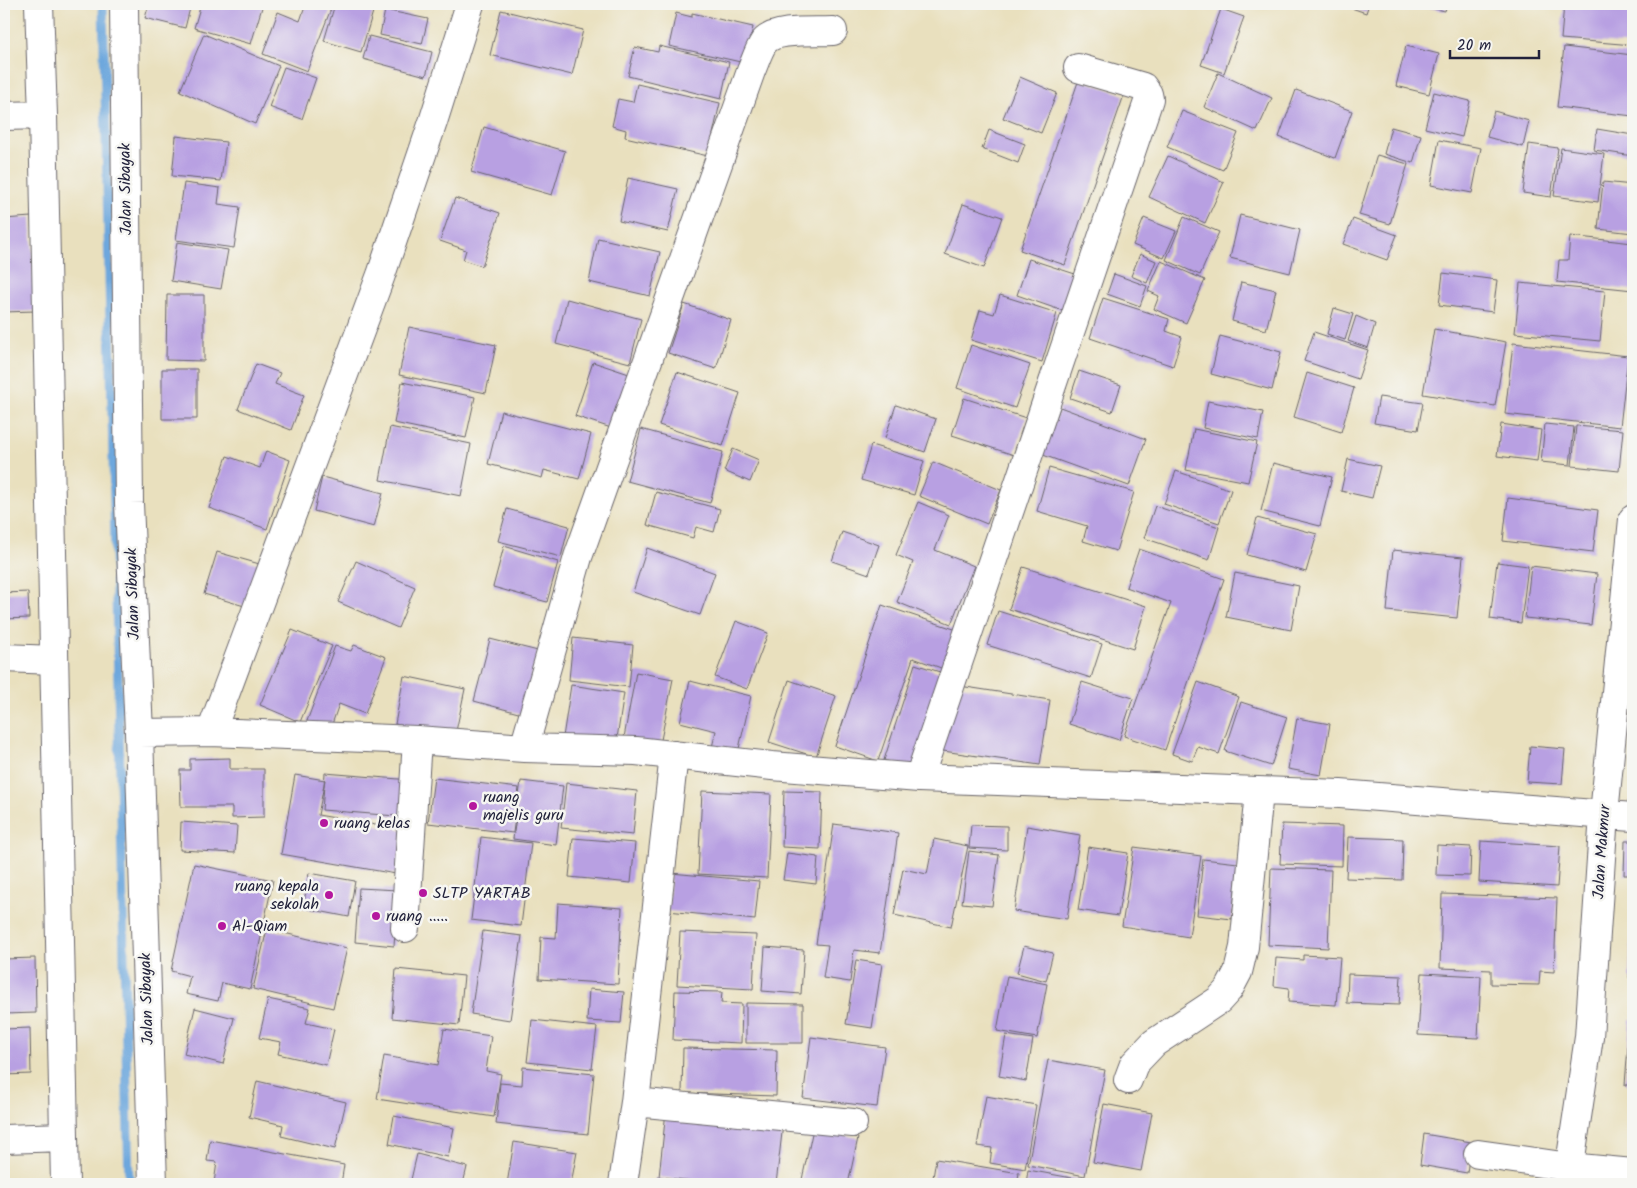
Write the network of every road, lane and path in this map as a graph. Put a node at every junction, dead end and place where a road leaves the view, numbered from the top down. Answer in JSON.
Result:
{"nodes":[{"id":1,"x":39,"y":4,"type":"edge"},
{"id":2,"x":124,"y":4,"type":"edge"},
{"id":3,"x":470,"y":4,"type":"edge"},
{"id":4,"x":833,"y":31,"type":"dead end"},
{"id":5,"x":1078,"y":68,"type":"dead end"},
{"id":6,"x":43,"y":115,"type":"junction"},
{"id":7,"x":4,"y":116,"type":"edge"},
{"id":8,"x":1633,"y":520,"type":"edge"},
{"id":9,"x":1629,"y":599,"type":"edge"},
{"id":10,"x":4,"y":658,"type":"edge"},
{"id":11,"x":54,"y":660,"type":"junction"},
{"id":12,"x":211,"y":732,"type":"junction"},
{"id":13,"x":138,"y":733,"type":"junction"},
{"id":14,"x":417,"y":740,"type":"junction"},
{"id":15,"x":524,"y":748,"type":"junction"},
{"id":16,"x":674,"y":755,"type":"junction"},
{"id":17,"x":919,"y":778,"type":"junction"},
{"id":18,"x":1259,"y":792,"type":"junction"},
{"id":19,"x":1604,"y":814,"type":"junction"},
{"id":20,"x":1633,"y":817,"type":"edge"},
{"id":21,"x":405,"y":928,"type":"dead end"},
{"id":22,"x":1128,"y":1080,"type":"dead end"},
{"id":23,"x":635,"y":1102,"type":"junction"},
{"id":24,"x":853,"y":1123,"type":"dead end"},
{"id":25,"x":64,"y":1137,"type":"junction"},
{"id":26,"x":4,"y":1139,"type":"edge"},
{"id":27,"x":1478,"y":1154,"type":"dead end"},
{"id":28,"x":1633,"y":1173,"type":"edge"},
{"id":29,"x":1568,"y":1176,"type":"edge"},
{"id":30,"x":65,"y":1184,"type":"edge"},
{"id":31,"x":153,"y":1184,"type":"edge"},
{"id":32,"x":623,"y":1184,"type":"edge"}],
"edges":[{"from":1,"to":6,"type":"street"},
{"from":2,"to":13,"type":"street","name":"Jalan Sibayak"},
{"from":3,"to":12,"type":"street"},
{"from":4,"to":15,"type":"street"},
{"from":5,"to":17,"type":"street"},
{"from":6,"to":7,"type":"street"},
{"from":6,"to":11,"type":"street"},
{"from":8,"to":9,"type":"street","name":"Jalan Makmur"},
{"from":9,"to":19,"type":"street","name":"Jalan Makmur"},
{"from":10,"to":11,"type":"street"},
{"from":11,"to":25,"type":"street"},
{"from":12,"to":13,"type":"street"},
{"from":12,"to":14,"type":"street"},
{"from":13,"to":31,"type":"street","name":"Jalan Sibayak"},
{"from":14,"to":15,"type":"street"},
{"from":14,"to":21,"type":"street"},
{"from":15,"to":16,"type":"street"},
{"from":16,"to":17,"type":"street"},
{"from":16,"to":23,"type":"street"},
{"from":17,"to":18,"type":"street"},
{"from":18,"to":19,"type":"street"},
{"from":18,"to":22,"type":"street"},
{"from":19,"to":20,"type":"street"},
{"from":19,"to":29,"type":"street","name":"Jalan Makmur"},
{"from":23,"to":24,"type":"street"},
{"from":23,"to":32,"type":"street"},
{"from":25,"to":26,"type":"street"},
{"from":25,"to":30,"type":"street"},
{"from":27,"to":29,"type":"street"},
{"from":28,"to":29,"type":"street"}]}
